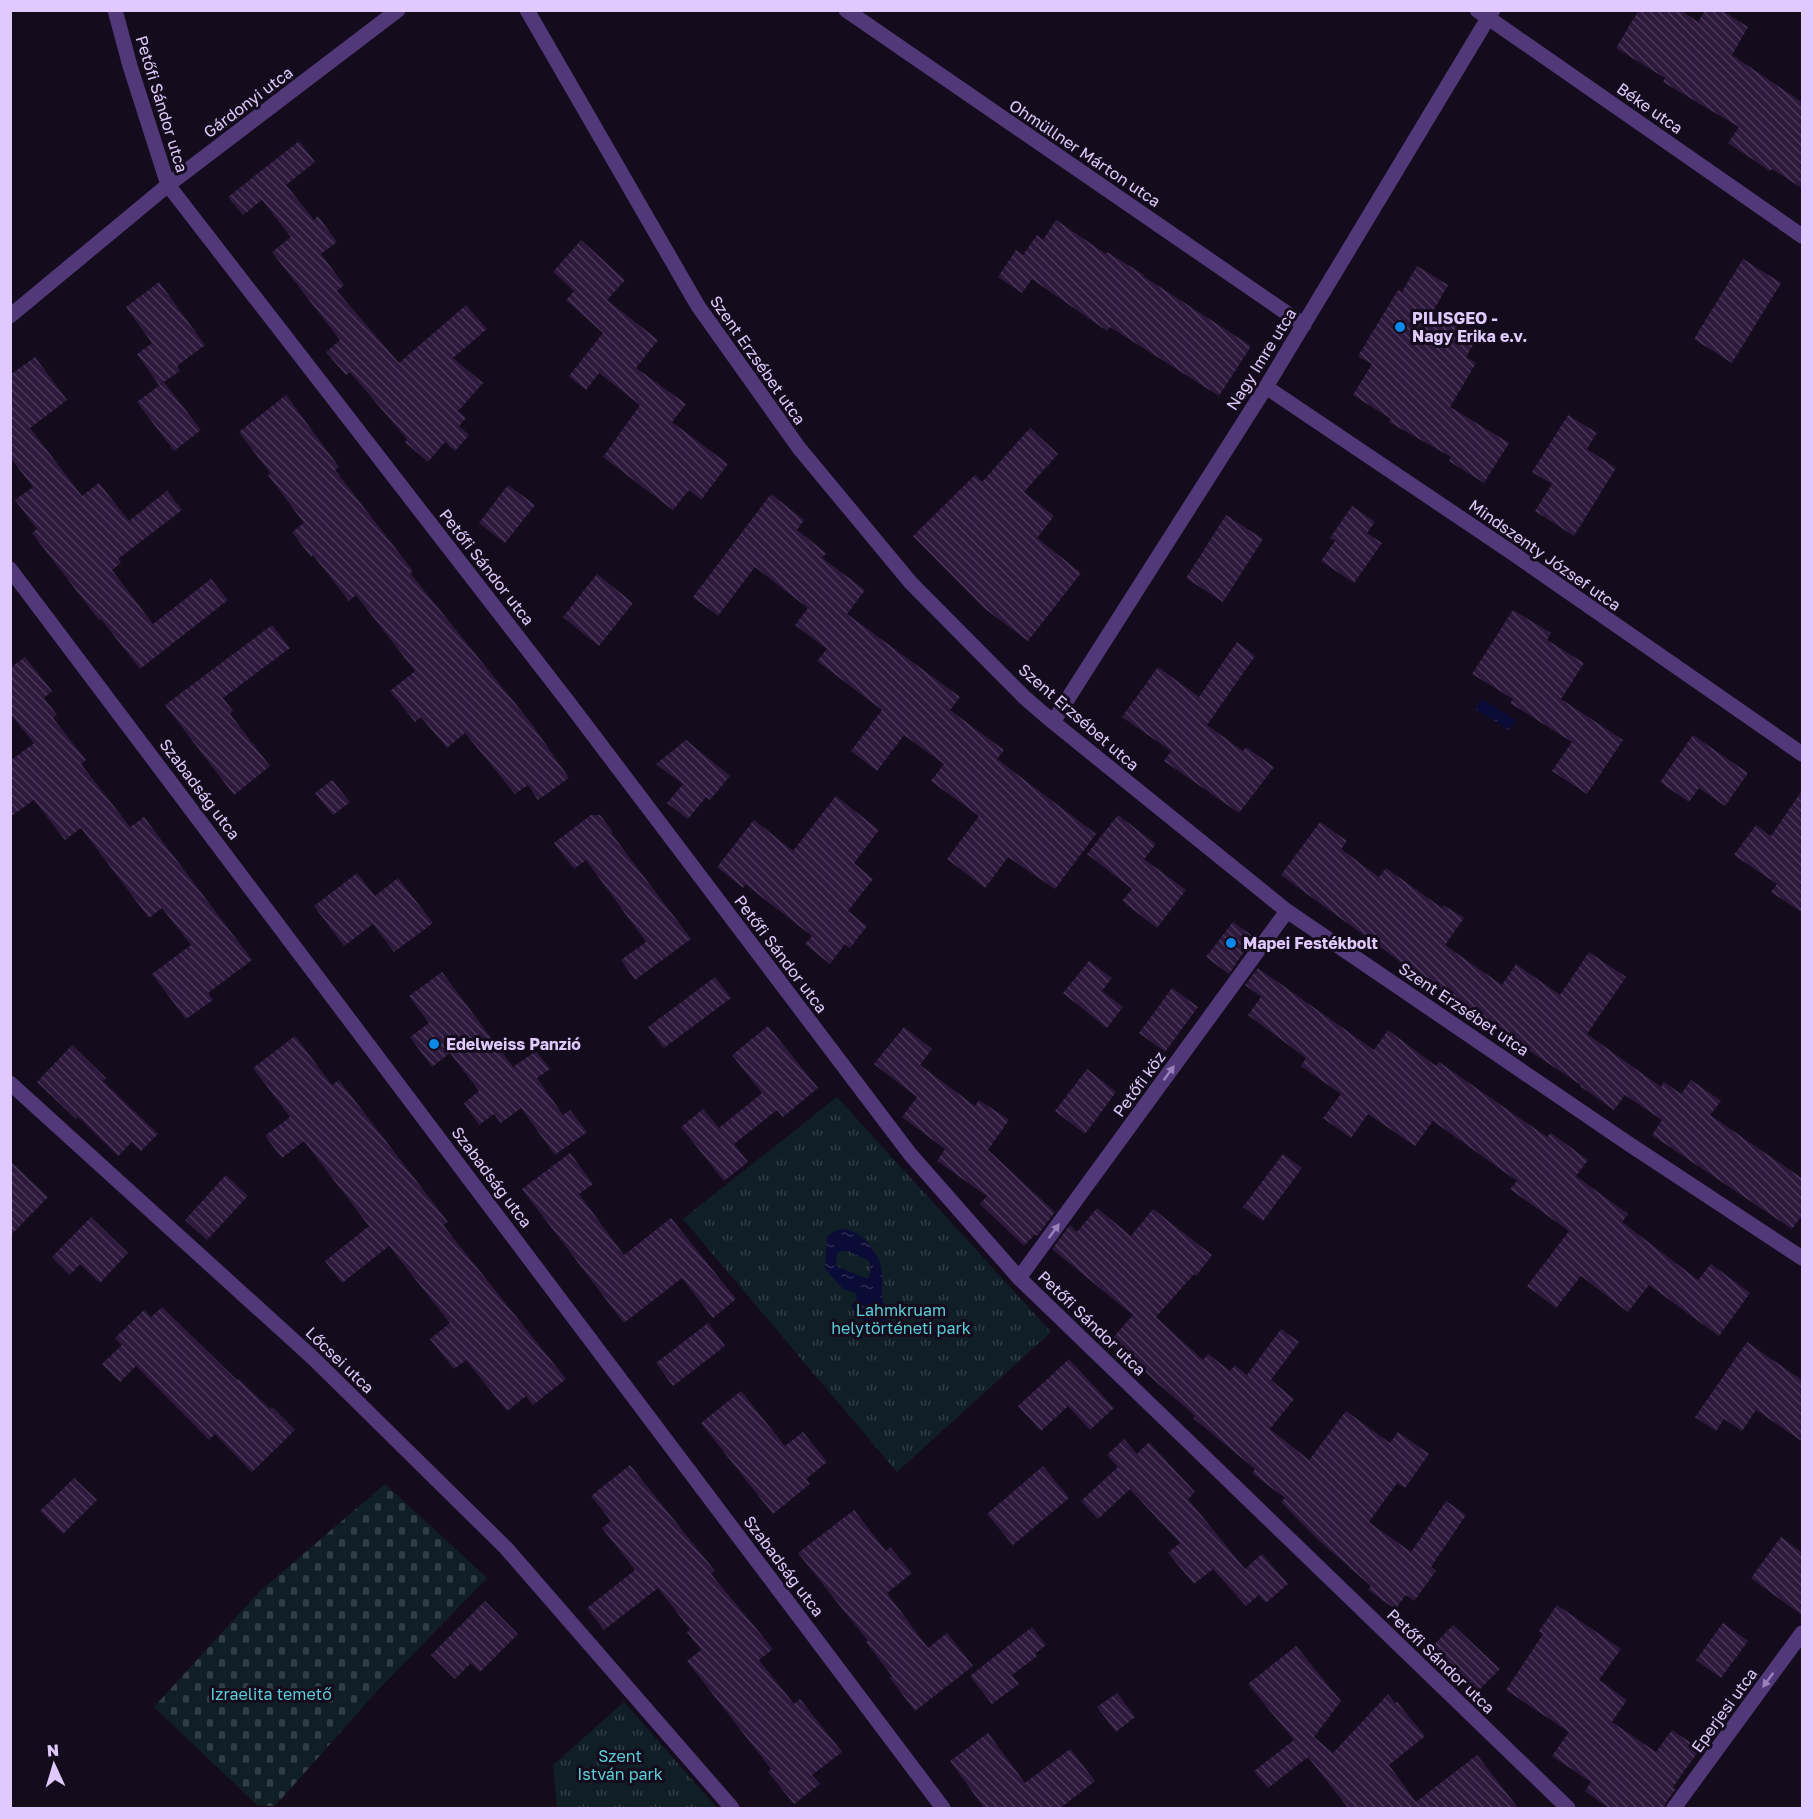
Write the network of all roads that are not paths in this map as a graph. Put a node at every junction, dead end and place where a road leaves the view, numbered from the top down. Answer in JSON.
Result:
{"nodes":[{"id":1,"x":115,"y":10,"type":"edge"},
{"id":2,"x":398,"y":10,"type":"edge"},
{"id":3,"x":527,"y":10,"type":"edge"},
{"id":4,"x":846,"y":10,"type":"edge"},
{"id":5,"x":1486,"y":13,"type":"edge"},
{"id":6,"x":168,"y":185,"type":"junction"},
{"id":7,"x":1803,"y":236,"type":"edge"},
{"id":8,"x":10,"y":316,"type":"edge"},
{"id":9,"x":1304,"y":325,"type":"junction"},
{"id":10,"x":1266,"y":387,"type":"junction"},
{"id":11,"x":10,"y":569,"type":"edge"},
{"id":12,"x":1053,"y":722,"type":"junction"},
{"id":13,"x":1803,"y":754,"type":"edge"},
{"id":14,"x":1287,"y":911,"type":"junction"},
{"id":15,"x":10,"y":1083,"type":"edge"},
{"id":16,"x":1803,"y":1258,"type":"edge"},
{"id":17,"x":1019,"y":1278,"type":"junction"},
{"id":18,"x":1803,"y":1633,"type":"edge"},
{"id":19,"x":732,"y":1809,"type":"edge"},
{"id":20,"x":943,"y":1809,"type":"edge"},
{"id":21,"x":1568,"y":1809,"type":"edge"},
{"id":22,"x":1674,"y":1809,"type":"edge"}],
"edges":[{"from":1,"to":6,"type":"street","name":"Petőfi Sándor utca"},
{"from":2,"to":6,"type":"street","name":"Gárdonyi utca"},
{"from":3,"to":12,"type":"street","name":"Szent Erzsébet utca"},
{"from":4,"to":9,"type":"street","name":"Ohmüllner Márton utca"},
{"from":5,"to":7,"type":"street","name":"Béke utca"},
{"from":5,"to":9,"type":"street","name":"Nagy Imre utca"},
{"from":6,"to":8,"type":"street","name":"Gárdonyi utca"},
{"from":6,"to":17,"type":"street","name":"Petőfi Sándor utca"},
{"from":9,"to":10,"type":"street","name":"Nagy Imre utca"},
{"from":10,"to":12,"type":"street","name":"Nagy Imre utca"},
{"from":10,"to":13,"type":"street","name":"Mindszenty József utca"},
{"from":11,"to":20,"type":"street","name":"Szabadság utca"},
{"from":12,"to":14,"type":"street","name":"Szent Erzsébet utca"},
{"from":14,"to":16,"type":"street","name":"Szent Erzsébet utca"},
{"from":17,"to":14,"type":"street","name":"Petőfi köz","one_way":true},
{"from":15,"to":19,"type":"street","name":"Lőcsei utca"},
{"from":17,"to":21,"type":"street","name":"Petőfi Sándor utca"},
{"from":18,"to":22,"type":"street","name":"Eperjesi utca","one_way":true}]}
